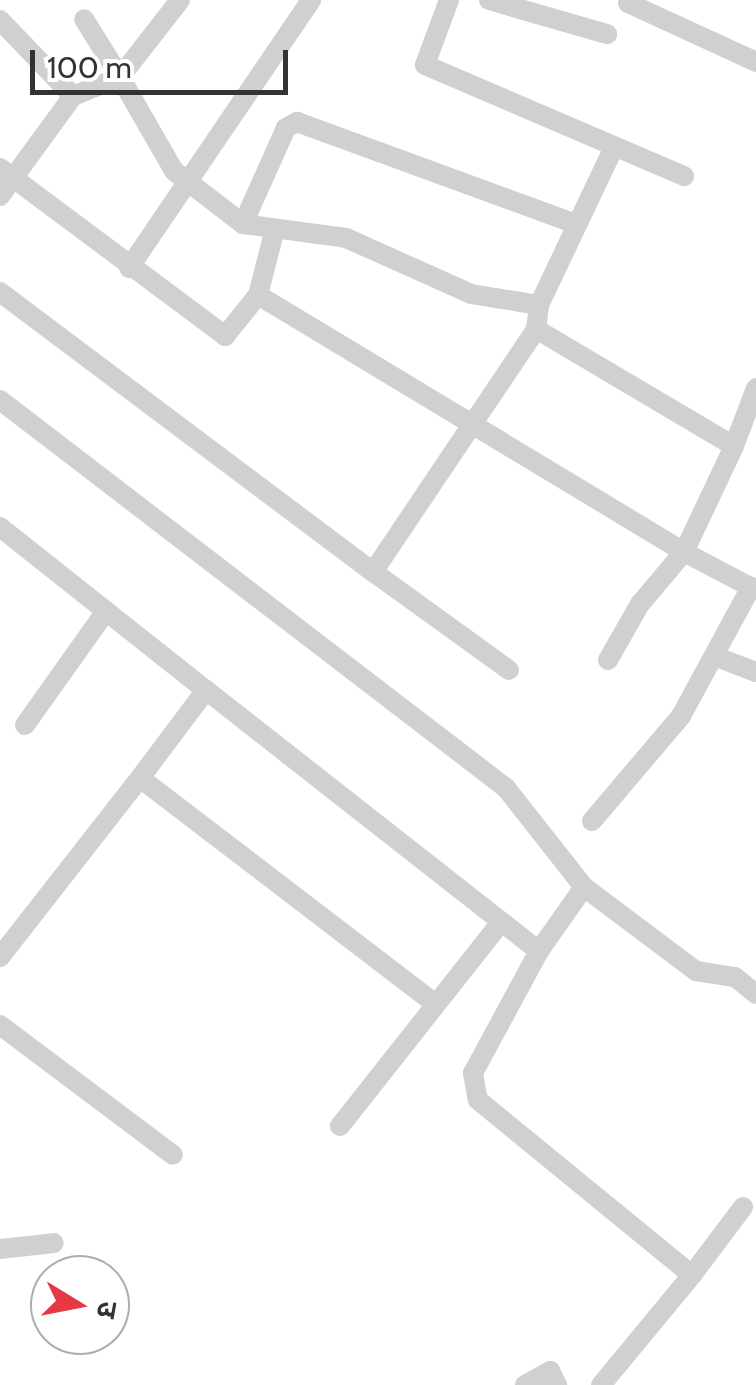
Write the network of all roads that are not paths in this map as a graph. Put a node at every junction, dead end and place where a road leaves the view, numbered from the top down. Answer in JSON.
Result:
{"nodes":[{"id":1,"x":180,"y":0,"type":"edge"},
{"id":2,"x":312,"y":0,"type":"edge"},
{"id":3,"x":449,"y":0,"type":"edge"},
{"id":4,"x":489,"y":0,"type":"edge"},
{"id":5,"x":568,"y":0,"type":"edge"},
{"id":6,"x":628,"y":2,"type":"dead end"},
{"id":7,"x":84,"y":18,"type":"dead end"},
{"id":8,"x":0,"y":20,"type":"edge"},
{"id":9,"x":560,"y":20,"type":"junction"},
{"id":10,"x":608,"y":34,"type":"dead end"},
{"id":11,"x":756,"y":62,"type":"edge"},
{"id":12,"x":120,"y":76,"type":"junction"},
{"id":13,"x":73,"y":96,"type":"junction"},
{"id":14,"x":614,"y":147,"type":"junction"},
{"id":15,"x":6,"y":173,"type":"edge"},
{"id":16,"x":684,"y":176,"type":"dead end"},
{"id":17,"x":188,"y":182,"type":"junction"},
{"id":18,"x":0,"y":196,"type":"edge"},
{"id":19,"x":243,"y":224,"type":"junction"},
{"id":20,"x":575,"y":224,"type":"junction"},
{"id":21,"x":275,"y":228,"type":"junction"},
{"id":22,"x":129,"y":268,"type":"junction"},
{"id":23,"x":0,"y":292,"type":"edge"},
{"id":24,"x":258,"y":295,"type":"junction"},
{"id":25,"x":539,"y":305,"type":"junction"},
{"id":26,"x":536,"y":329,"type":"junction"},
{"id":27,"x":756,"y":388,"type":"edge"},
{"id":28,"x":0,"y":400,"type":"edge"},
{"id":29,"x":752,"y":412,"type":"edge"},
{"id":30,"x":471,"y":422,"type":"junction"},
{"id":31,"x":734,"y":446,"type":"junction"},
{"id":32,"x":0,"y":526,"type":"edge"},
{"id":33,"x":684,"y":552,"type":"junction"},
{"id":34,"x":374,"y":572,"type":"junction"},
{"id":35,"x":754,"y":589,"type":"edge"},
{"id":36,"x":106,"y":611,"type":"junction"},
{"id":37,"x":714,"y":656,"type":"junction"},
{"id":38,"x":608,"y":660,"type":"dead end"},
{"id":39,"x":509,"y":670,"type":"dead end"},
{"id":40,"x":756,"y":672,"type":"edge"},
{"id":41,"x":206,"y":690,"type":"junction"},
{"id":42,"x":25,"y":725,"type":"dead end"},
{"id":43,"x":140,"y":778,"type":"junction"},
{"id":44,"x":592,"y":820,"type":"dead end"},
{"id":45,"x":584,"y":888,"type":"junction"},
{"id":46,"x":500,"y":922,"type":"junction"},
{"id":47,"x":539,"y":952,"type":"junction"},
{"id":48,"x":0,"y":957,"type":"edge"},
{"id":49,"x":756,"y":994,"type":"edge"},
{"id":50,"x":436,"y":1004,"type":"junction"},
{"id":51,"x":0,"y":1025,"type":"edge"},
{"id":52,"x":340,"y":1126,"type":"dead end"},
{"id":53,"x":173,"y":1155,"type":"dead end"},
{"id":54,"x":743,"y":1207,"type":"dead end"},
{"id":55,"x":54,"y":1243,"type":"dead end"},
{"id":56,"x":0,"y":1249,"type":"edge"},
{"id":57,"x":692,"y":1275,"type":"junction"},
{"id":58,"x":525,"y":1385,"type":"edge"},
{"id":59,"x":557,"y":1385,"type":"edge"},
{"id":60,"x":601,"y":1385,"type":"edge"}],
"edges":[{"from":1,"to":12,"type":"street"},
{"from":2,"to":17,"type":"street"},
{"from":3,"to":14,"type":"street"},
{"from":4,"to":9,"type":"street"},
{"from":5,"to":9,"type":"street"},
{"from":6,"to":11,"type":"street"},
{"from":7,"to":12,"type":"street"},
{"from":8,"to":13,"type":"street"},
{"from":9,"to":10,"type":"street"},
{"from":12,"to":13,"type":"street"},
{"from":12,"to":17,"type":"street"},
{"from":13,"to":15,"type":"street"},
{"from":14,"to":16,"type":"street"},
{"from":14,"to":20,"type":"street"},
{"from":15,"to":18,"type":"street"},
{"from":15,"to":22,"type":"street"},
{"from":17,"to":19,"type":"street"},
{"from":17,"to":22,"type":"street"},
{"from":19,"to":20,"type":"street"},
{"from":19,"to":21,"type":"street"},
{"from":20,"to":25,"type":"street"},
{"from":21,"to":24,"type":"street"},
{"from":21,"to":25,"type":"street"},
{"from":22,"to":24,"type":"street"},
{"from":23,"to":34,"type":"street"},
{"from":24,"to":30,"type":"street"},
{"from":25,"to":26,"type":"street"},
{"from":26,"to":30,"type":"street"},
{"from":26,"to":31,"type":"street"},
{"from":27,"to":29,"type":"street"},
{"from":28,"to":45,"type":"street"},
{"from":29,"to":31,"type":"street"},
{"from":30,"to":33,"type":"street"},
{"from":30,"to":34,"type":"street"},
{"from":31,"to":33,"type":"street"},
{"from":32,"to":36,"type":"street"},
{"from":33,"to":35,"type":"street"},
{"from":33,"to":38,"type":"street"},
{"from":34,"to":39,"type":"street"},
{"from":35,"to":37,"type":"street"},
{"from":36,"to":41,"type":"street"},
{"from":36,"to":42,"type":"street"},
{"from":37,"to":40,"type":"street"},
{"from":37,"to":44,"type":"street"},
{"from":41,"to":43,"type":"street"},
{"from":41,"to":46,"type":"street"},
{"from":43,"to":48,"type":"street"},
{"from":43,"to":50,"type":"street"},
{"from":45,"to":47,"type":"street"},
{"from":45,"to":49,"type":"street"},
{"from":46,"to":47,"type":"street"},
{"from":46,"to":50,"type":"street"},
{"from":47,"to":57,"type":"street"},
{"from":50,"to":52,"type":"street"},
{"from":51,"to":53,"type":"street"},
{"from":54,"to":57,"type":"street"},
{"from":55,"to":56,"type":"street"},
{"from":57,"to":60,"type":"street"},
{"from":58,"to":59,"type":"street"}]}
